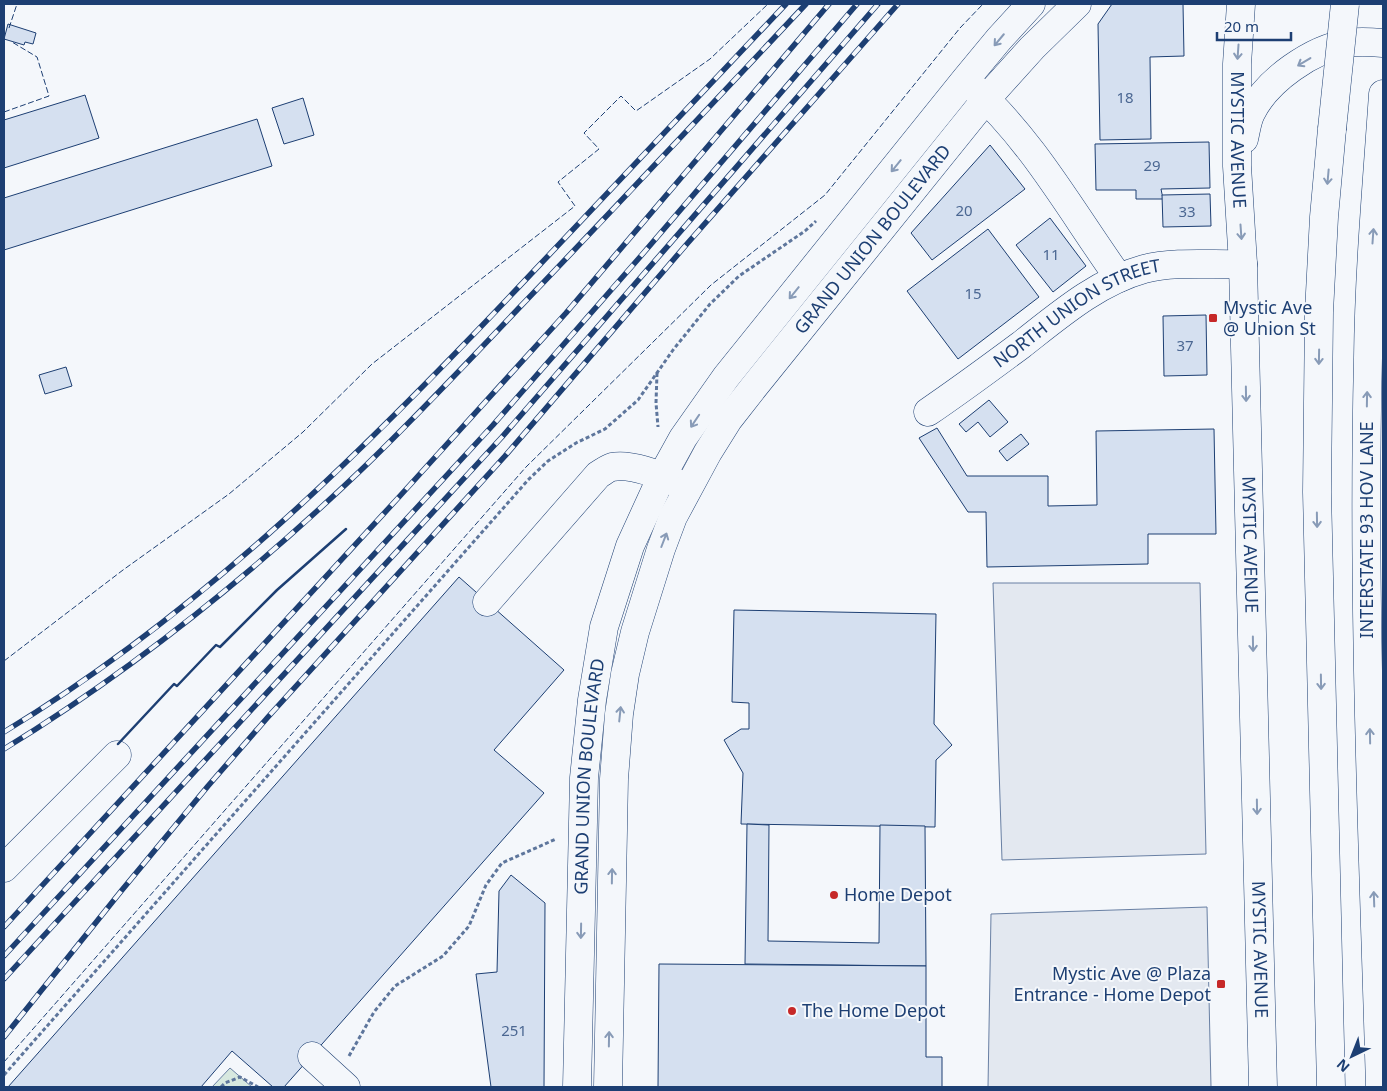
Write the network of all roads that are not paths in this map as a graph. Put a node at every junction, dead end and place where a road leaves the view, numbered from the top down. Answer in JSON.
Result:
{"nodes":[{"id":1,"x":1031,"y":4,"type":"edge"},
{"id":2,"x":1077,"y":4,"type":"edge"},
{"id":3,"x":1240,"y":4,"type":"edge"},
{"id":4,"x":1345,"y":4,"type":"edge"},
{"id":5,"x":1383,"y":43,"type":"edge"},
{"id":6,"x":966,"y":80,"type":"junction"},
{"id":7,"x":1383,"y":94,"type":"edge"},
{"id":8,"x":986,"y":99,"type":"junction"},
{"id":9,"x":1237,"y":166,"type":"junction"},
{"id":10,"x":1243,"y":264,"type":"junction"},
{"id":11,"x":1119,"y":278,"type":"junction"},
{"id":12,"x":928,"y":412,"type":"dead end"},
{"id":13,"x":662,"y":476,"type":"junction"},
{"id":14,"x":687,"y":488,"type":"junction"},
{"id":15,"x":627,"y":555,"type":"junction"},
{"id":16,"x":656,"y":565,"type":"junction"},
{"id":17,"x":487,"y":602,"type":"dead end"},
{"id":18,"x":116,"y":754,"type":"dead end"},
{"id":19,"x":4,"y":868,"type":"edge"},
{"id":20,"x":312,"y":1056,"type":"dead end"},
{"id":21,"x":339,"y":1082,"type":"edge"},
{"id":22,"x":578,"y":1087,"type":"edge"},
{"id":23,"x":608,"y":1087,"type":"edge"},
{"id":24,"x":1263,"y":1087,"type":"edge"},
{"id":25,"x":1331,"y":1087,"type":"edge"},
{"id":26,"x":1380,"y":1087,"type":"edge"}],
"edges":[{"from":1,"to":6,"type":"main road","name":"GRAND UNION BOULEVARD","one_way":true},
{"from":2,"to":8,"type":"main road","name":"GRAND UNION BOULEVARD"},
{"from":3,"to":9,"type":"main road","name":"MYSTIC AVENUE","one_way":true},
{"from":4,"to":25,"type":"main road","one_way":true,"bridge":true},
{"from":5,"to":9,"type":"main road","one_way":true},
{"from":6,"to":8,"type":"main road"},
{"from":6,"to":13,"type":"main road","name":"GRAND UNION BOULEVARD","one_way":true},
{"from":26,"to":7,"type":"main road","name":"INTERSTATE 93 HOV LANE","one_way":true},
{"from":8,"to":11,"type":"main road"},
{"from":8,"to":14,"type":"main road","name":"GRAND UNION BOULEVARD"},
{"from":9,"to":10,"type":"main road","name":"MYSTIC AVENUE","one_way":true},
{"from":10,"to":11,"type":"main road","name":"NORTH UNION STREET"},
{"from":10,"to":24,"type":"main road","name":"MYSTIC AVENUE","one_way":true},
{"from":11,"to":12,"type":"main road","name":"NORTH UNION STREET"},
{"from":13,"to":14,"type":"main road"},
{"from":13,"to":15,"type":"main road","name":"GRAND UNION BOULEVARD"},
{"from":13,"to":17,"type":"main road"},
{"from":16,"to":14,"type":"main road","name":"GRAND UNION BOULEVARD","one_way":true},
{"from":15,"to":16,"type":"main road"},
{"from":15,"to":22,"type":"main road","name":"GRAND UNION BOULEVARD","one_way":true},
{"from":23,"to":16,"type":"main road","name":"GRAND UNION BOULEVARD","one_way":true},
{"from":18,"to":19,"type":"main road"},
{"from":20,"to":21,"type":"main road"}]}
